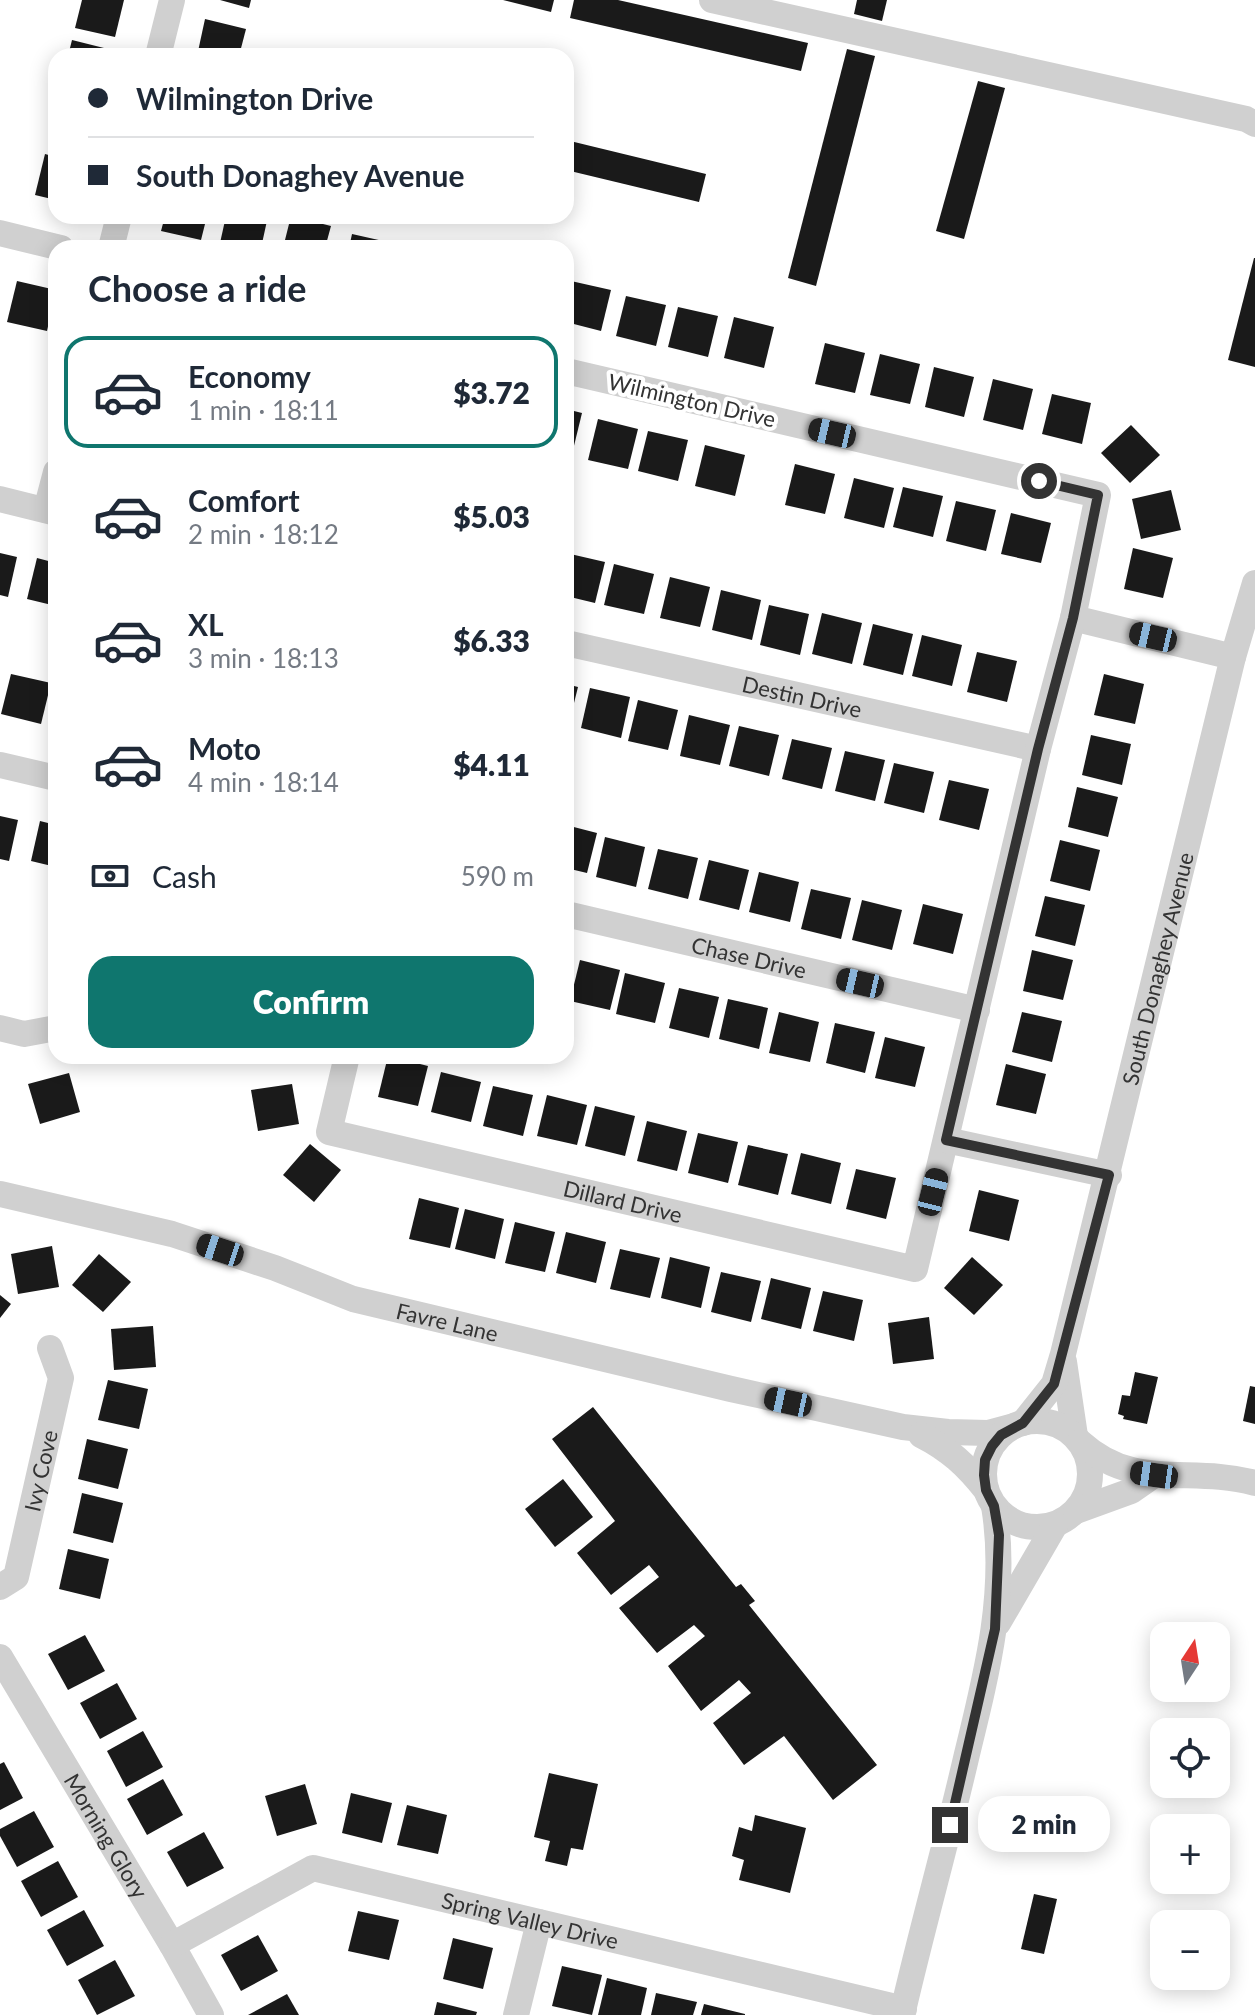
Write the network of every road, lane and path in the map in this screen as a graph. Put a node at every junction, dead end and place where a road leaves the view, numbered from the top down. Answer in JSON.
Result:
{"nodes":[{"id":1,"x":172,"y":0,"type":"edge"},
{"id":2,"x":712,"y":0,"type":"edge"},
{"id":3,"x":160,"y":48,"type":"edge"},
{"id":4,"x":1255,"y":124,"type":"edge"},
{"id":5,"x":0,"y":233,"type":"edge"},
{"id":6,"x":48,"y":245,"type":"edge"},
{"id":7,"x":574,"y":373,"type":"edge"},
{"id":8,"x":0,"y":499,"type":"edge"},
{"id":9,"x":48,"y":511,"type":"edge"},
{"id":10,"x":1255,"y":583,"type":"edge"},
{"id":11,"x":1073,"y":618,"type":"junction"},
{"id":12,"x":574,"y":645,"type":"edge"},
{"id":13,"x":1233,"y":657,"type":"junction"},
{"id":14,"x":1038,"y":749,"type":"junction"},
{"id":15,"x":0,"y":765,"type":"edge"},
{"id":16,"x":48,"y":776,"type":"edge"},
{"id":17,"x":574,"y":916,"type":"edge"},
{"id":18,"x":977,"y":1010,"type":"junction"},
{"id":19,"x":0,"y":1028,"type":"edge"},
{"id":20,"x":48,"y":1030,"type":"edge"},
{"id":21,"x":345,"y":1064,"type":"edge"},
{"id":22,"x":946,"y":1140,"type":"junction"},
{"id":23,"x":1109,"y":1175,"type":"junction"},
{"id":24,"x":0,"y":1194,"type":"edge"},
{"id":25,"x":50,"y":1348,"type":"dead end"},
{"id":26,"x":1063,"y":1354,"type":"junction"},
{"id":27,"x":1018,"y":1424,"type":"junction"},
{"id":28,"x":903,"y":1427,"type":"junction"},
{"id":29,"x":1077,"y":1439,"type":"junction"},
{"id":30,"x":1154,"y":1475,"type":"junction"},
{"id":31,"x":1255,"y":1483,"type":"edge"},
{"id":32,"x":990,"y":1498,"type":"junction"},
{"id":33,"x":1066,"y":1518,"type":"junction"},
{"id":34,"x":0,"y":1587,"type":"edge"},
{"id":35,"x":995,"y":1629,"type":"junction"},
{"id":36,"x":0,"y":1657,"type":"edge"},
{"id":37,"x":539,"y":1922,"type":"junction"},
{"id":38,"x":172,"y":1945,"type":"junction"},
{"id":39,"x":903,"y":2012,"type":"edge"},
{"id":40,"x":211,"y":2015,"type":"edge"},
{"id":41,"x":516,"y":2015,"type":"edge"}],
"edges":[{"from":1,"to":3,"type":"street"},
{"from":2,"to":4,"type":"street"},
{"from":5,"to":6,"type":"street"},
{"from":7,"to":11,"type":"street","name":"Wilmington Drive"},
{"from":8,"to":9,"type":"street"},
{"from":10,"to":13,"type":"street","name":"South Donaghey Avenue"},
{"from":11,"to":13,"type":"street"},
{"from":11,"to":14,"type":"street"},
{"from":12,"to":14,"type":"street","name":"Destin Drive"},
{"from":13,"to":23,"type":"street","name":"South Donaghey Avenue"},
{"from":14,"to":18,"type":"street"},
{"from":15,"to":16,"type":"street"},
{"from":17,"to":18,"type":"street","name":"Chase Drive"},
{"from":18,"to":22,"type":"street"},
{"from":19,"to":20,"type":"street"},
{"from":21,"to":22,"type":"street","name":"Dillard Drive"},
{"from":22,"to":23,"type":"street"},
{"from":23,"to":26,"type":"street","name":"South Donaghey Avenue"},
{"from":24,"to":28,"type":"street","name":"Favre Lane"},
{"from":25,"to":34,"type":"street","name":"Ivy Cove"},
{"from":26,"to":27,"type":"street","name":"South Donaghey Avenue"},
{"from":26,"to":29,"type":"street","name":"South Donaghey Avenue"},
{"from":27,"to":28,"type":"street","name":"Favre Lane"},
{"from":27,"to":29,"type":"street"},
{"from":27,"to":32,"type":"street"},
{"from":28,"to":32,"type":"street","name":"Favre Lane"},
{"from":29,"to":30,"type":"street"},
{"from":29,"to":33,"type":"street"},
{"from":30,"to":31,"type":"street"},
{"from":30,"to":33,"type":"street"},
{"from":32,"to":33,"type":"street"},
{"from":32,"to":35,"type":"street"},
{"from":33,"to":35,"type":"street"},
{"from":35,"to":39,"type":"street"},
{"from":36,"to":38,"type":"street","name":"Morning Glory"},
{"from":37,"to":38,"type":"street","name":"Spring Valley Drive"},
{"from":37,"to":39,"type":"street","name":"Spring Valley Drive"},
{"from":37,"to":41,"type":"street"},
{"from":38,"to":40,"type":"street","name":"Morning Glory"}]}
